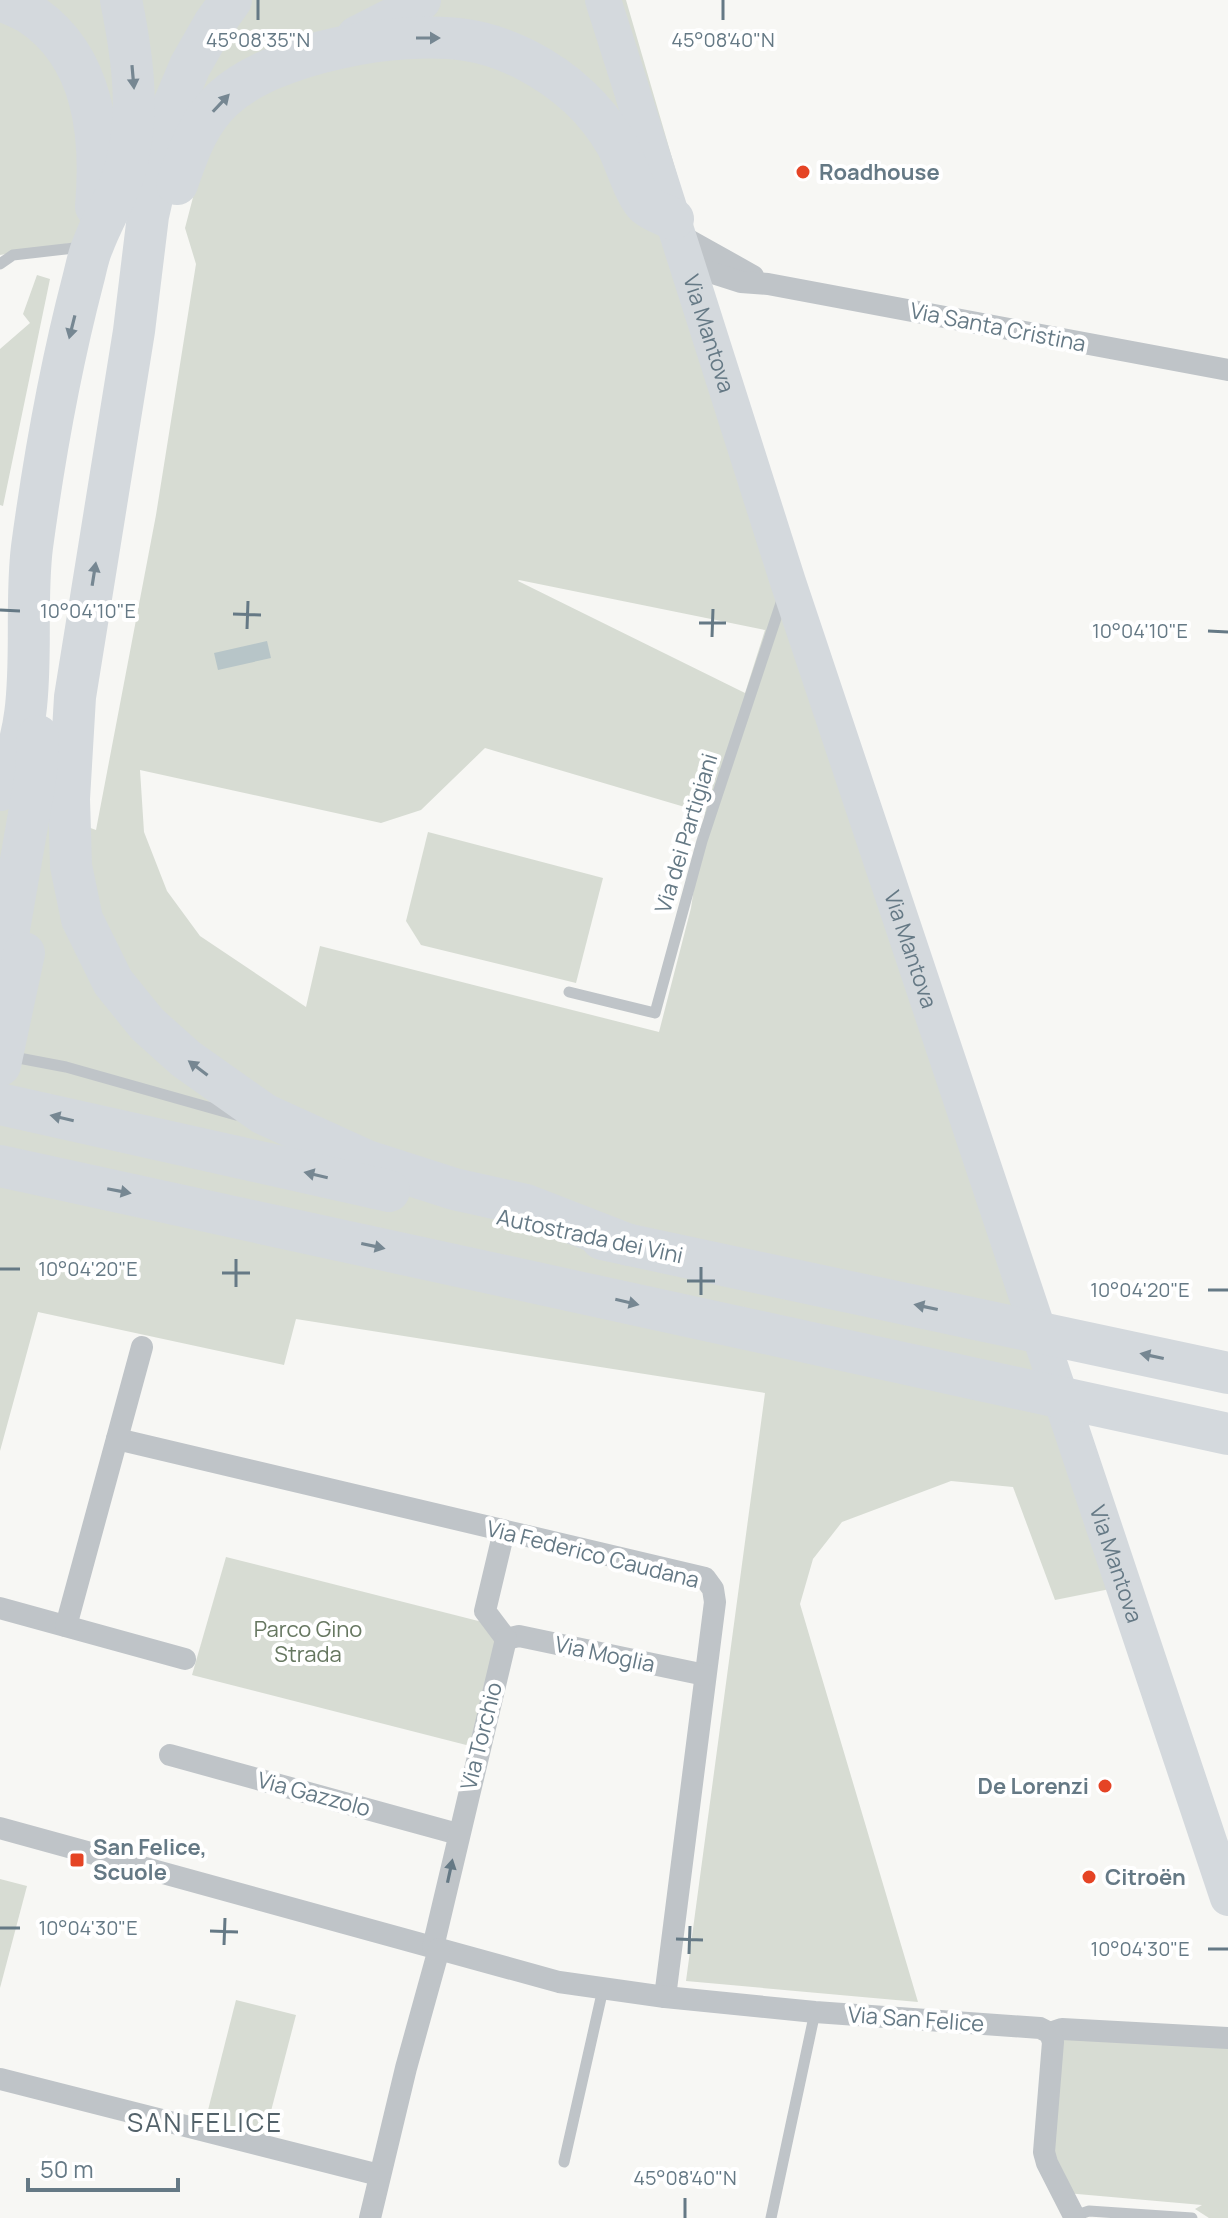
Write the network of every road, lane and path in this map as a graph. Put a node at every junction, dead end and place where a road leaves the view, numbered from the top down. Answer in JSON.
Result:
{"nodes":[{"id":1,"x":1,"y":0,"type":"edge"},
{"id":2,"x":121,"y":0,"type":"edge"},
{"id":3,"x":231,"y":0,"type":"edge"},
{"id":4,"x":420,"y":0,"type":"edge"},
{"id":5,"x":603,"y":0,"type":"edge"},
{"id":6,"x":323,"y":52,"type":"junction"},
{"id":7,"x":679,"y":239,"type":"junction"},
{"id":8,"x":92,"y":246,"type":"junction"},
{"id":9,"x":0,"y":264,"type":"edge"},
{"id":10,"x":741,"y":282,"type":"junction"},
{"id":11,"x":768,"y":284,"type":"junction"},
{"id":12,"x":705,"y":321,"type":"junction"},
{"id":13,"x":134,"y":331,"type":"junction"},
{"id":14,"x":1228,"y":370,"type":"edge"},
{"id":15,"x":31,"y":551,"type":"junction"},
{"id":16,"x":788,"y":582,"type":"junction"},
{"id":17,"x":75,"y":697,"type":"junction"},
{"id":18,"x":0,"y":790,"type":"edge"},
{"id":19,"x":0,"y":981,"type":"edge"},
{"id":20,"x":569,"y":992,"type":"dead end"},
{"id":21,"x":0,"y":1054,"type":"edge"},
{"id":22,"x":4,"y":1083,"type":"edge"},
{"id":23,"x":241,"y":1117,"type":"dead end"},
{"id":24,"x":256,"y":1121,"type":"dead end"},
{"id":25,"x":315,"y":1138,"type":"junction"},
{"id":26,"x":0,"y":1168,"type":"edge"},
{"id":27,"x":629,"y":1245,"type":"junction"},
{"id":28,"x":142,"y":1347,"type":"dead end"},
{"id":29,"x":1228,"y":1373,"type":"edge"},
{"id":30,"x":1228,"y":1434,"type":"edge"},
{"id":31,"x":117,"y":1439,"type":"junction"},
{"id":32,"x":504,"y":1531,"type":"junction"},
{"id":33,"x":0,"y":1608,"type":"edge"},
{"id":34,"x":66,"y":1626,"type":"junction"},
{"id":35,"x":506,"y":1639,"type":"junction"},
{"id":36,"x":185,"y":1659,"type":"dead end"},
{"id":37,"x":705,"y":1675,"type":"junction"},
{"id":38,"x":170,"y":1755,"type":"dead end"},
{"id":39,"x":0,"y":1828,"type":"edge"},
{"id":40,"x":458,"y":1834,"type":"junction"},
{"id":41,"x":1228,"y":1898,"type":"edge"},
{"id":42,"x":436,"y":1948,"type":"junction"},
{"id":43,"x":603,"y":1989,"type":"junction"},
{"id":44,"x":665,"y":1997,"type":"junction"},
{"id":45,"x":815,"y":2012,"type":"junction"},
{"id":46,"x":1050,"y":2033,"type":"junction"},
{"id":47,"x":1228,"y":2038,"type":"edge"},
{"id":48,"x":0,"y":2079,"type":"edge"},
{"id":49,"x":564,"y":2162,"type":"dead end"},
{"id":50,"x":379,"y":2175,"type":"junction"},
{"id":51,"x":1075,"y":2217,"type":"edge"},
{"id":52,"x":370,"y":2218,"type":"edge"},
{"id":53,"x":771,"y":2218,"type":"edge"},
{"id":54,"x":1192,"y":2218,"type":"edge"}],
"edges":[{"from":1,"to":8,"type":"highway"},
{"from":2,"to":8,"type":"highway","one_way":true},
{"from":3,"to":13,"type":"highway"},
{"from":4,"to":6,"type":"highway"},
{"from":5,"to":7,"type":"main road","name":"Via Mantova"},
{"from":6,"to":7,"type":"highway","one_way":true},
{"from":13,"to":6,"type":"highway","one_way":true},
{"from":7,"to":10,"type":"street","name":"Via Santa Cristina"},
{"from":7,"to":11,"type":"street","name":"Via Santa Cristina"},
{"from":7,"to":12,"type":"main road","name":"Via Mantova"},
{"from":8,"to":9,"type":"lane"},
{"from":8,"to":15,"type":"highway","one_way":true},
{"from":10,"to":11,"type":"street","name":"Via Santa Cristina"},
{"from":10,"to":12,"type":"street"},
{"from":11,"to":14,"type":"street","name":"Via Santa Cristina"},
{"from":12,"to":16,"type":"main road","name":"Via Mantova"},
{"from":17,"to":13,"type":"highway","one_way":true},
{"from":15,"to":18,"type":"highway"},
{"from":15,"to":19,"type":"highway"},
{"from":16,"to":20,"type":"lane","name":"Via dei Partigiani"},
{"from":16,"to":41,"type":"main road","name":"Via Mantova"},
{"from":17,"to":22,"type":"highway"},
{"from":25,"to":17,"type":"highway","one_way":true},
{"from":21,"to":22,"type":"lane"},
{"from":22,"to":23,"type":"lane"},
{"from":27,"to":22,"type":"highway","name":"Autostrada dei Vini","one_way":true},
{"from":24,"to":25,"type":"lane"},
{"from":25,"to":27,"type":"highway"},
{"from":26,"to":30,"type":"highway","one_way":true},
{"from":29,"to":27,"type":"highway","name":"Autostrada dei Vini","one_way":true},
{"from":28,"to":31,"type":"street"},
{"from":31,"to":32,"type":"street","name":"Via Federico Caudana"},
{"from":31,"to":34,"type":"street"},
{"from":32,"to":35,"type":"street"},
{"from":32,"to":37,"type":"street","name":"Via Federico Caudana"},
{"from":33,"to":34,"type":"street"},
{"from":34,"to":36,"type":"street"},
{"from":35,"to":37,"type":"street","name":"Via Moglia"},
{"from":35,"to":40,"type":"street","name":"Via Torchio"},
{"from":37,"to":44,"type":"street","name":"Via Federico Caudana"},
{"from":38,"to":40,"type":"street","name":"Via Gazzolo"},
{"from":39,"to":42,"type":"street","name":"Via San Felice"},
{"from":42,"to":40,"type":"street","name":"Via Torchio","one_way":true},
{"from":42,"to":43,"type":"street","name":"Via San Felice"},
{"from":42,"to":50,"type":"street","name":"Via Torchio"},
{"from":43,"to":44,"type":"street","name":"Via San Felice"},
{"from":43,"to":49,"type":"lane"},
{"from":44,"to":45,"type":"street","name":"Via San Felice"},
{"from":45,"to":46,"type":"street","name":"Via San Felice"},
{"from":45,"to":53,"type":"lane"},
{"from":46,"to":47,"type":"street","name":"Via San Felice"},
{"from":46,"to":51,"type":"street"},
{"from":48,"to":50,"type":"street"},
{"from":50,"to":52,"type":"street","name":"Via Torchio"},
{"from":51,"to":54,"type":"lane"}]}
